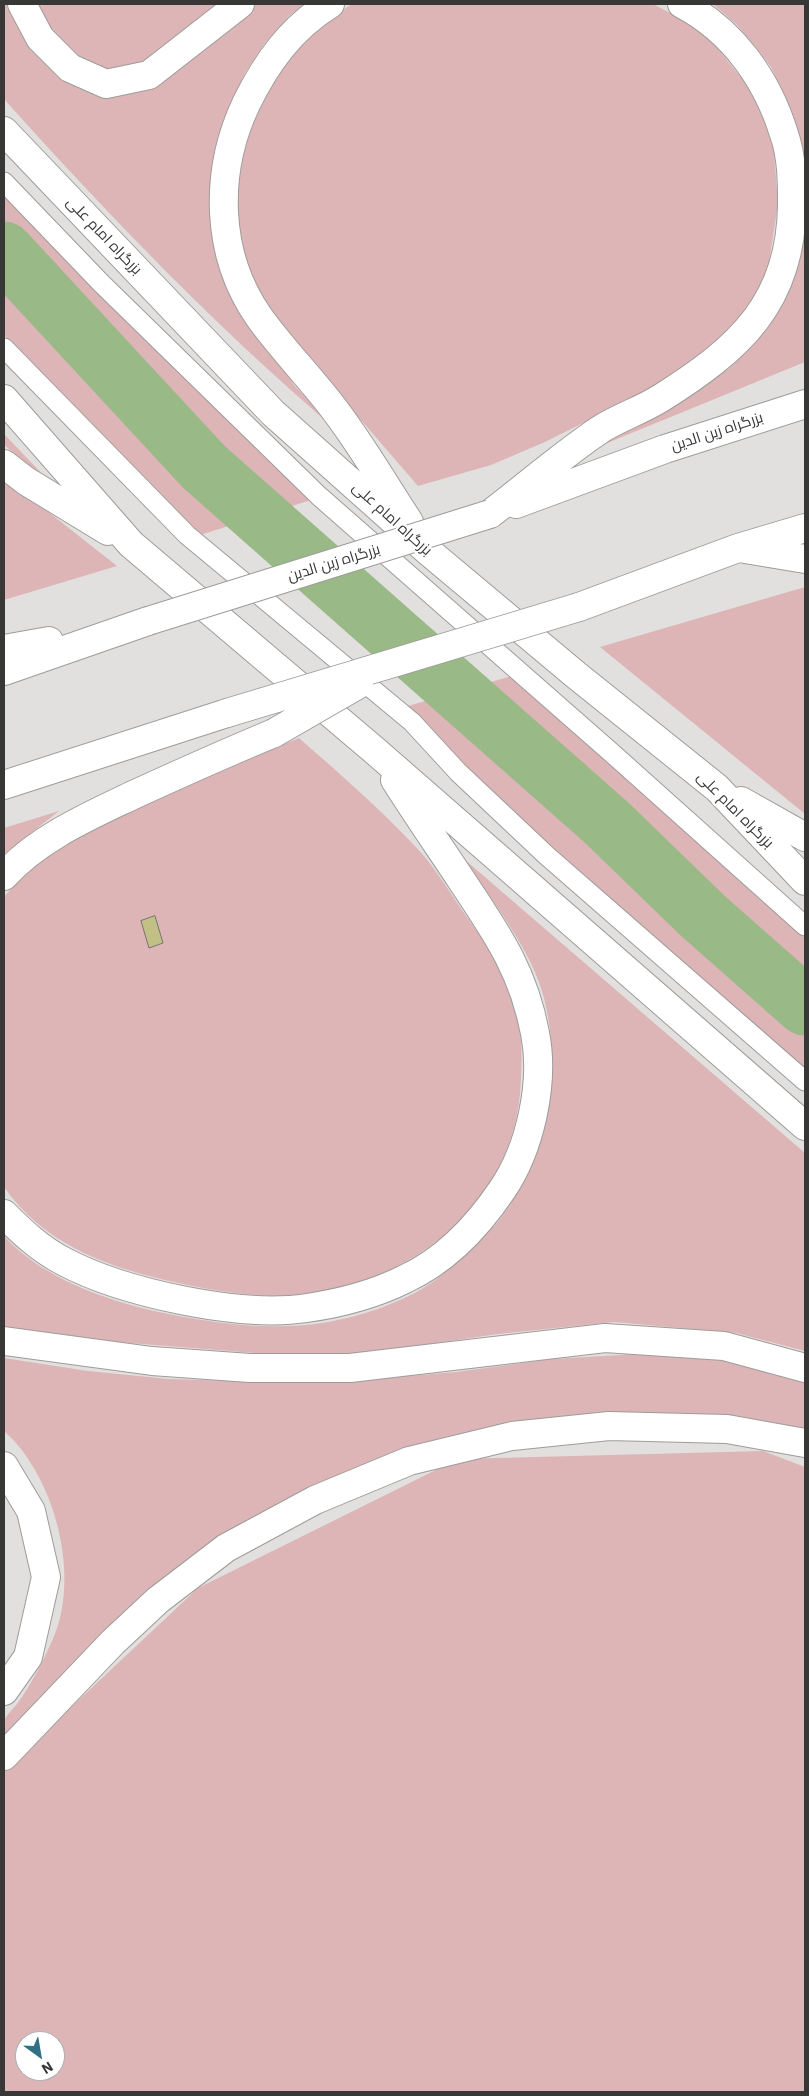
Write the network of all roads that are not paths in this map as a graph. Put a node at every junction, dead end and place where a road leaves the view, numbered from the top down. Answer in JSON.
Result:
{"nodes":[{"id":1,"x":22,"y":4,"type":"edge"},
{"id":2,"x":240,"y":4,"type":"edge"},
{"id":3,"x":330,"y":4,"type":"edge"},
{"id":4,"x":682,"y":4,"type":"edge"},
{"id":5,"x":4,"y":131,"type":"edge"},
{"id":6,"x":4,"y":182,"type":"edge"},
{"id":7,"x":4,"y":348,"type":"edge"},
{"id":8,"x":4,"y":400,"type":"edge"},
{"id":9,"x":805,"y":404,"type":"edge"},
{"id":10,"x":4,"y":464,"type":"edge"},
{"id":11,"x":490,"y":514,"type":"junction"},
{"id":12,"x":805,"y":528,"type":"edge"},
{"id":13,"x":131,"y":544,"type":"junction"},
{"id":14,"x":738,"y":548,"type":"junction"},
{"id":15,"x":429,"y":552,"type":"junction"},
{"id":16,"x":805,"y":559,"type":"edge"},
{"id":17,"x":148,"y":621,"type":"junction"},
{"id":18,"x":4,"y":650,"type":"edge"},
{"id":19,"x":402,"y":660,"type":"junction"},
{"id":20,"x":4,"y":671,"type":"edge"},
{"id":21,"x":374,"y":750,"type":"junction"},
{"id":22,"x":4,"y":785,"type":"edge"},
{"id":23,"x":717,"y":788,"type":"junction"},
{"id":24,"x":805,"y":837,"type":"edge"},
{"id":25,"x":4,"y":876,"type":"edge"},
{"id":26,"x":805,"y":881,"type":"edge"},
{"id":27,"x":805,"y":926,"type":"edge"},
{"id":28,"x":805,"y":1081,"type":"edge"},
{"id":29,"x":805,"y":1126,"type":"edge"},
{"id":30,"x":4,"y":1214,"type":"edge"},
{"id":31,"x":4,"y":1341,"type":"edge"},
{"id":32,"x":805,"y":1368,"type":"edge"},
{"id":33,"x":805,"y":1443,"type":"edge"},
{"id":34,"x":4,"y":1466,"type":"edge"},
{"id":35,"x":4,"y":1691,"type":"edge"},
{"id":36,"x":4,"y":1756,"type":"edge"}],
"edges":[{"from":1,"to":2,"type":"highway"},
{"from":3,"to":15,"type":"highway"},
{"from":4,"to":11,"type":"highway"},
{"from":5,"to":15,"type":"highway","name":"بزرگراه امام علی"},
{"from":6,"to":27,"type":"lane"},
{"from":7,"to":28,"type":"lane"},
{"from":8,"to":13,"type":"highway"},
{"from":9,"to":11,"type":"highway","name":"بزرگراه زین الدین"},
{"from":10,"to":13,"type":"highway"},
{"from":11,"to":17,"type":"highway","name":"بزرگراه زین الدین","bridge":true},
{"from":12,"to":14,"type":"highway"},
{"from":13,"to":21,"type":"highway"},
{"from":14,"to":16,"type":"highway"},
{"from":14,"to":19,"type":"highway","bridge":true},
{"from":15,"to":23,"type":"highway","name":"بزرگراه امام علی"},
{"from":17,"to":18,"type":"highway"},
{"from":17,"to":20,"type":"highway","name":"بزرگراه زین الدین"},
{"from":19,"to":22,"type":"highway","bridge":true},
{"from":19,"to":25,"type":"highway","bridge":true},
{"from":21,"to":29,"type":"highway"},
{"from":21,"to":30,"type":"highway"},
{"from":23,"to":24,"type":"highway"},
{"from":23,"to":26,"type":"highway","name":"بزرگراه امام علی"},
{"from":31,"to":32,"type":"highway"},
{"from":33,"to":36,"type":"highway"},
{"from":34,"to":35,"type":"highway"}]}
